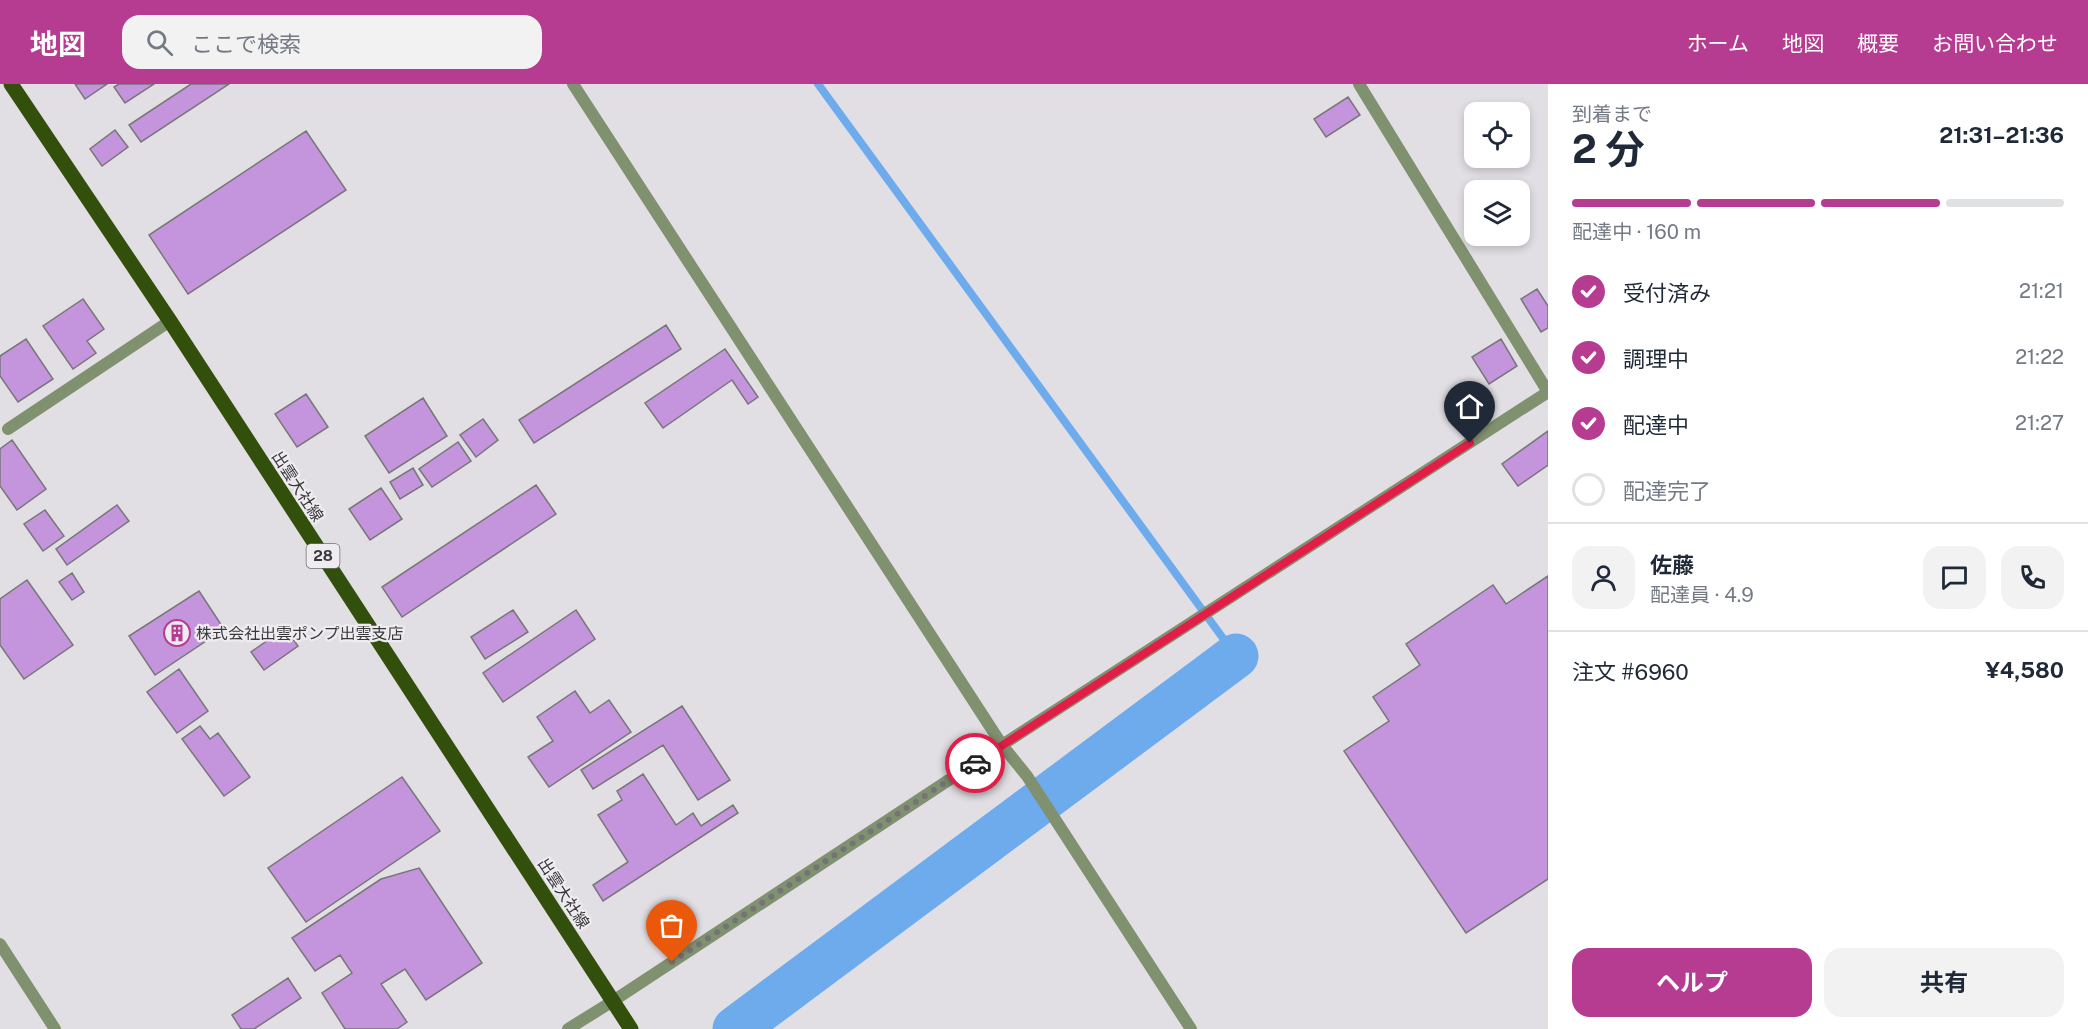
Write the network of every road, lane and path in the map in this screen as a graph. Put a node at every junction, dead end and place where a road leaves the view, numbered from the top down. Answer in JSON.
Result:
{"nodes":[{"id":1,"x":12,"y":84,"type":"edge"},
{"id":2,"x":573,"y":84,"type":"edge"},
{"id":3,"x":1359,"y":84,"type":"edge"},
{"id":4,"x":170,"y":321,"type":"junction"},
{"id":5,"x":1548,"y":392,"type":"edge"},
{"id":6,"x":8,"y":429,"type":"dead end"},
{"id":7,"x":1002,"y":745,"type":"junction"},
{"id":8,"x":0,"y":944,"type":"edge"},
{"id":9,"x":613,"y":1001,"type":"junction"},
{"id":10,"x":56,"y":1029,"type":"edge"},
{"id":11,"x":568,"y":1029,"type":"edge"},
{"id":12,"x":632,"y":1029,"type":"edge"},
{"id":13,"x":1191,"y":1029,"type":"edge"}],
"edges":[{"from":1,"to":4,"type":"main road","name":"出雲大社線","number":"28"},
{"from":2,"to":7,"type":"street"},
{"from":3,"to":5,"type":"street"},
{"from":4,"to":6,"type":"street"},
{"from":4,"to":9,"type":"main road","name":"出雲大社線","number":"28"},
{"from":5,"to":7,"type":"street"},
{"from":7,"to":9,"type":"street"},
{"from":7,"to":13,"type":"street"},
{"from":8,"to":10,"type":"street"},
{"from":9,"to":11,"type":"street"},
{"from":9,"to":12,"type":"main road","name":"出雲大社線","number":"28"}]}
